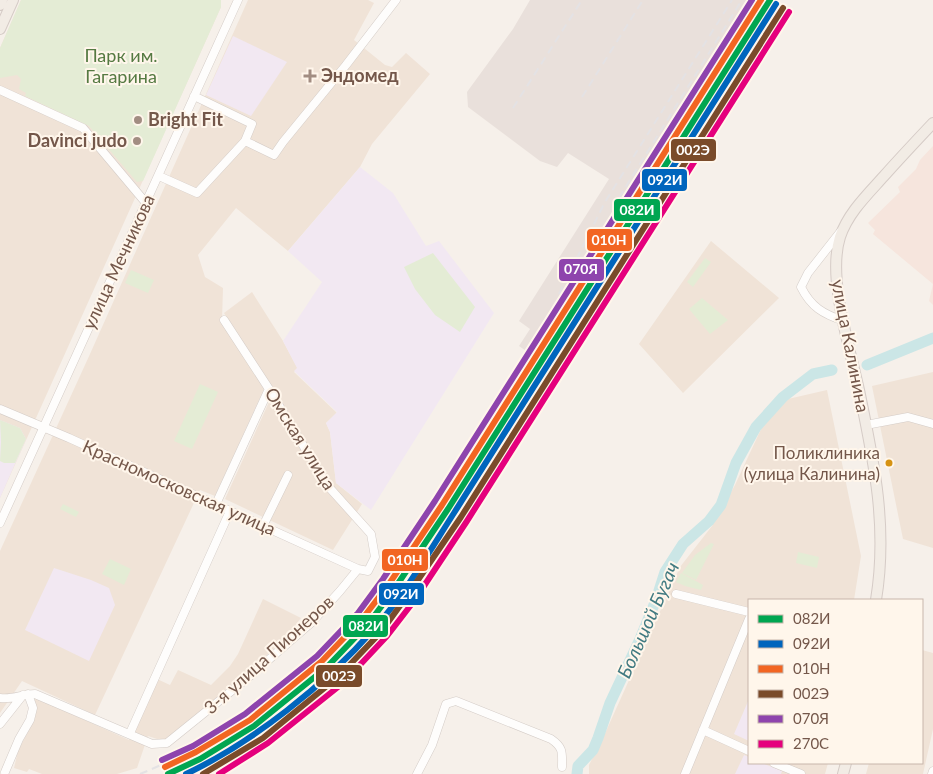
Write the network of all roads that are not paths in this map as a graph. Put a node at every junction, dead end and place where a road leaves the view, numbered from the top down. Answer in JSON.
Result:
{"nodes":[{"id":1,"x":2,"y":0,"type":"edge"},
{"id":2,"x":13,"y":0,"type":"edge"},
{"id":3,"x":238,"y":0,"type":"edge"},
{"id":4,"x":391,"y":2,"type":"edge"},
{"id":5,"x":0,"y":5,"type":"edge"},
{"id":6,"x":0,"y":29,"type":"edge"},
{"id":7,"x":0,"y":90,"type":"edge"},
{"id":8,"x":194,"y":96,"type":"junction"},
{"id":9,"x":933,"y":124,"type":"edge"},
{"id":10,"x":245,"y":141,"type":"junction"},
{"id":11,"x":159,"y":176,"type":"junction"},
{"id":12,"x":146,"y":203,"type":"junction"},
{"id":13,"x":846,"y":224,"type":"junction"},
{"id":14,"x":224,"y":320,"type":"dead end"},
{"id":15,"x":844,"y":321,"type":"junction"},
{"id":16,"x":269,"y":389,"type":"junction"},
{"id":17,"x":0,"y":409,"type":"edge"},
{"id":18,"x":933,"y":424,"type":"edge"},
{"id":19,"x":866,"y":425,"type":"junction"},
{"id":20,"x":42,"y":427,"type":"junction"},
{"id":21,"x":288,"y":475,"type":"dead end"},
{"id":22,"x":216,"y":504,"type":"junction"},
{"id":23,"x":230,"y":511,"type":"junction"},
{"id":24,"x":0,"y":523,"type":"edge"},
{"id":25,"x":263,"y":526,"type":"junction"},
{"id":26,"x":375,"y":557,"type":"joint"},
{"id":27,"x":358,"y":569,"type":"junction"},
{"id":28,"x":676,"y":594,"type":"dead end"},
{"id":29,"x":876,"y":599,"type":"edge"},
{"id":30,"x":748,"y":612,"type":"edge"},
{"id":31,"x":748,"y":621,"type":"edge"},
{"id":32,"x":25,"y":694,"type":"junction"},
{"id":33,"x":0,"y":698,"type":"edge"},
{"id":34,"x":0,"y":724,"type":"edge"},
{"id":35,"x":703,"y":730,"type":"junction"},
{"id":36,"x":130,"y":733,"type":"junction"},
{"id":37,"x":748,"y":751,"type":"edge"},
{"id":38,"x":776,"y":764,"type":"edge"},
{"id":39,"x":562,"y":767,"type":"dead end"},
{"id":40,"x":3,"y":772,"type":"edge"},
{"id":41,"x":417,"y":774,"type":"edge"},
{"id":42,"x":684,"y":774,"type":"edge"},
{"id":43,"x":801,"y":774,"type":"edge"}],
"edges":[{"from":1,"to":5,"type":"main road"},
{"from":2,"to":6,"type":"main road"},
{"from":3,"to":8,"type":"street","name":"улица Мечникова"},
{"from":4,"to":10,"type":"street"},
{"from":7,"to":12,"type":"street"},
{"from":8,"to":10,"type":"street"},
{"from":8,"to":11,"type":"street","name":"улица Мечникова"},
{"from":9,"to":13,"type":"main road","name":"улица Калинина"},
{"from":10,"to":11,"type":"street"},
{"from":11,"to":12,"type":"street","name":"улица Мечникова"},
{"from":12,"to":20,"type":"street","name":"улица Мечникова"},
{"from":13,"to":15,"type":"main road","name":"улица Калинина"},
{"from":13,"to":15,"type":"street"},
{"from":14,"to":16,"type":"street","name":"Омская улица"},
{"from":15,"to":19,"type":"main road","name":"улица Калинина"},
{"from":16,"to":22,"type":"street"},
{"from":16,"to":26,"type":"street","name":"Омская улица"},
{"from":17,"to":20,"type":"street","name":"Красномосковская улица"},
{"from":18,"to":19,"type":"street"},
{"from":19,"to":29,"type":"main road","name":"улица Калинина"},
{"from":20,"to":22,"type":"street","name":"Красномосковская улица"},
{"from":20,"to":24,"type":"street","name":"улица Мечникова"},
{"from":21,"to":25,"type":"street"},
{"from":22,"to":23,"type":"street","name":"Красномосковская улица"},
{"from":23,"to":25,"type":"street","name":"Красномосковская улица"},
{"from":23,"to":36,"type":"street"},
{"from":25,"to":27,"type":"street","name":"Красномосковская улица"},
{"from":26,"to":27,"type":"street","name":"3-я улица Пионеров"},
{"from":27,"to":36,"type":"street","name":"3-я улица Пионеров"},
{"from":28,"to":30,"type":"street"},
{"from":31,"to":35,"type":"street"},
{"from":32,"to":33,"type":"street"},
{"from":32,"to":34,"type":"street"},
{"from":32,"to":36,"type":"street"},
{"from":32,"to":40,"type":"street"},
{"from":35,"to":37,"type":"street"},
{"from":35,"to":42,"type":"street"},
{"from":38,"to":43,"type":"street"},
{"from":39,"to":41,"type":"street"}]}
